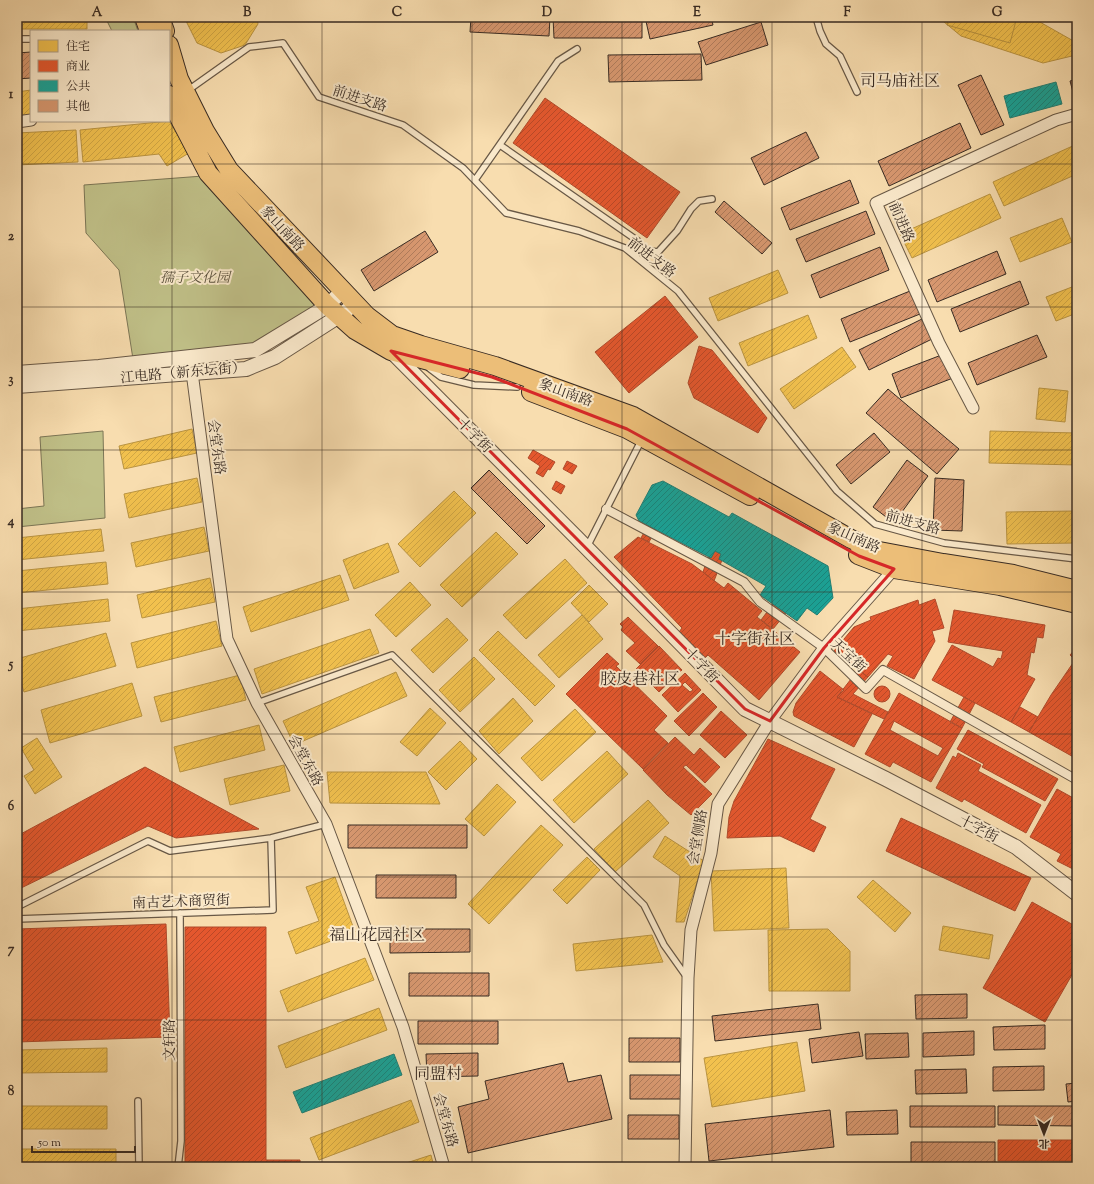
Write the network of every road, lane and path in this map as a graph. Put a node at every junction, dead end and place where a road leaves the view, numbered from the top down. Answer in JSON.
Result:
{"nodes":[{"id":1,"x":144,"y":17,"type":"edge"},
{"id":2,"x":160,"y":17,"type":"edge"},
{"id":3,"x":816,"y":17,"type":"edge"},
{"id":4,"x":149,"y":30,"type":"edge"},
{"id":5,"x":165,"y":30,"type":"edge"},
{"id":6,"x":30,"y":39,"type":"edge"},
{"id":7,"x":17,"y":40,"type":"edge"},
{"id":8,"x":170,"y":48,"type":"edge"},
{"id":9,"x":577,"y":49,"type":"dead end"},
{"id":10,"x":857,"y":92,"type":"dead end"},
{"id":11,"x":174,"y":98,"type":"edge"},
{"id":12,"x":1077,"y":114,"type":"edge"},
{"id":13,"x":30,"y":120,"type":"edge"},
{"id":14,"x":17,"y":122,"type":"edge"},
{"id":15,"x":500,"y":145,"type":"junction"},
{"id":16,"x":475,"y":180,"type":"junction"},
{"id":17,"x":712,"y":199,"type":"dead end"},
{"id":18,"x":625,"y":248,"type":"junction"},
{"id":19,"x":636,"y":250,"type":"junction"},
{"id":20,"x":349,"y":297,"type":"junction"},
{"id":21,"x":333,"y":311,"type":"junction"},
{"id":22,"x":391,"y":351,"type":"junction"},
{"id":23,"x":190,"y":357,"type":"junction"},
{"id":24,"x":17,"y":373,"type":"edge"},
{"id":25,"x":192,"y":373,"type":"junction"},
{"id":26,"x":17,"y":386,"type":"edge"},
{"id":27,"x":973,"y":408,"type":"dead end"},
{"id":28,"x":642,"y":438,"type":"junction"},
{"id":29,"x":606,"y":509,"type":"junction"},
{"id":30,"x":586,"y":547,"type":"junction"},
{"id":31,"x":1077,"y":559,"type":"edge"},
{"id":32,"x":894,"y":569,"type":"junction"},
{"id":33,"x":1077,"y":590,"type":"edge"},
{"id":34,"x":1077,"y":604,"type":"edge"},
{"id":35,"x":824,"y":648,"type":"junction"},
{"id":36,"x":257,"y":703,"type":"junction"},
{"id":37,"x":770,"y":721,"type":"junction"},
{"id":38,"x":1077,"y":780,"type":"edge"},
{"id":39,"x":326,"y":824,"type":"junction"},
{"id":40,"x":271,"y":838,"type":"junction"},
{"id":41,"x":1077,"y":894,"type":"edge"},
{"id":42,"x":17,"y":907,"type":"edge"},
{"id":43,"x":180,"y":914,"type":"junction"},
{"id":44,"x":17,"y":919,"type":"edge"},
{"id":45,"x":688,"y":978,"type":"junction"},
{"id":46,"x":138,"y":1101,"type":"dead end"},
{"id":47,"x":688,"y":1166,"type":"edge"},
{"id":48,"x":139,"y":1167,"type":"edge"},
{"id":49,"x":178,"y":1167,"type":"edge"},
{"id":50,"x":444,"y":1167,"type":"edge"}],
"edges":[{"from":1,"to":4,"type":"main road"},
{"from":2,"to":5,"type":"main road"},
{"from":3,"to":10,"type":"lane"},
{"from":6,"to":7,"type":"lane"},
{"from":8,"to":11,"type":"main road","name":"象山南路"},
{"from":9,"to":15,"type":"lane"},
{"from":11,"to":16,"type":"lane","name":"前进支路"},
{"from":11,"to":20,"type":"main road","name":"象山南路"},
{"from":11,"to":21,"type":"main road","name":"象山南路"},
{"from":12,"to":27,"type":"street","name":"前进路"},
{"from":13,"to":14,"type":"street"},
{"from":15,"to":16,"type":"lane"},
{"from":15,"to":19,"type":"lane"},
{"from":16,"to":18,"type":"lane","name":"前进支路"},
{"from":17,"to":19,"type":"lane"},
{"from":18,"to":19,"type":"lane"},
{"from":18,"to":31,"type":"lane","name":"前进支路"},
{"from":20,"to":21,"type":"street","name":"江电路（新东坛街）"},
{"from":20,"to":33,"type":"main road","name":"象山南路"},
{"from":21,"to":22,"type":"main road","name":"象山南路"},
{"from":21,"to":23,"type":"street","name":"江电路（新东坛街）"},
{"from":21,"to":25,"type":"street","name":"江电路（新东坛街）"},
{"from":22,"to":28,"type":"main road","name":"象山南路"},
{"from":22,"to":30,"type":"street","name":"十字街"},
{"from":23,"to":24,"type":"street","name":"江电路（新东坛街）"},
{"from":23,"to":25,"type":"street","name":"会堂东路"},
{"from":25,"to":26,"type":"street","name":"江电路（新东坛街）"},
{"from":25,"to":36,"type":"street","name":"会堂东路"},
{"from":28,"to":29,"type":"lane"},
{"from":28,"to":32,"type":"main road","name":"象山南路"},
{"from":29,"to":30,"type":"lane"},
{"from":29,"to":35,"type":"street","name":"天宝街"},
{"from":30,"to":37,"type":"street","name":"十字街"},
{"from":32,"to":34,"type":"main road","name":"象山南路"},
{"from":32,"to":35,"type":"street","name":"会堂侧路"},
{"from":35,"to":37,"type":"street","name":"会堂侧路"},
{"from":35,"to":38,"type":"street","name":"天宝街"},
{"from":36,"to":39,"type":"street","name":"会堂东路"},
{"from":36,"to":45,"type":"lane"},
{"from":37,"to":41,"type":"street","name":"十字街"},
{"from":37,"to":45,"type":"street","name":"会堂侧路"},
{"from":39,"to":40,"type":"lane"},
{"from":39,"to":50,"type":"street","name":"会堂东路"},
{"from":40,"to":42,"type":"lane"},
{"from":40,"to":43,"type":"lane","name":"南古艺术商贸街"},
{"from":43,"to":44,"type":"lane","name":"南古艺术商贸街"},
{"from":43,"to":49,"type":"lane","name":"文轩路"},
{"from":45,"to":47,"type":"street","name":"会堂侧路"},
{"from":46,"to":48,"type":"lane"}]}
